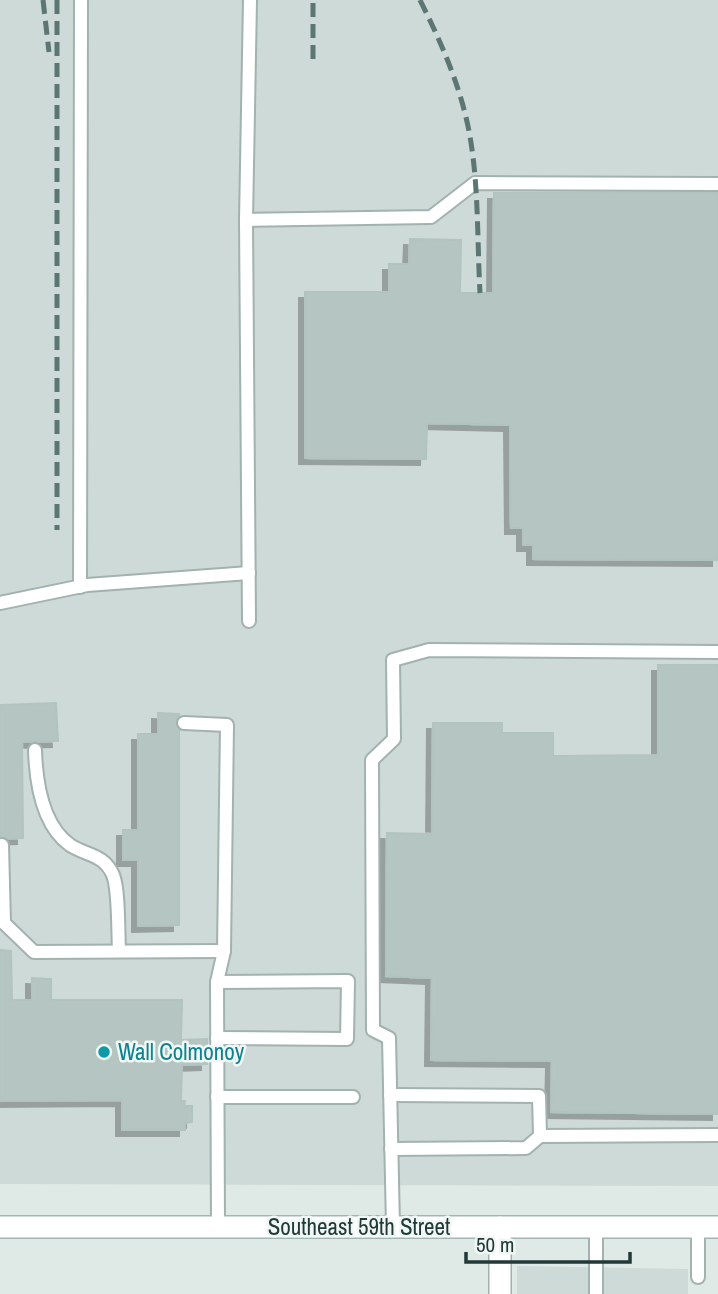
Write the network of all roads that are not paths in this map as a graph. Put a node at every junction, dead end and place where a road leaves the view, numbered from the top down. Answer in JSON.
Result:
{"nodes":[{"id":1,"x":80,"y":0,"type":"edge"},
{"id":2,"x":250,"y":0,"type":"edge"},
{"id":3,"x":718,"y":184,"type":"edge"},
{"id":4,"x":246,"y":220,"type":"junction"},
{"id":5,"x":249,"y":573,"type":"junction"},
{"id":6,"x":80,"y":587,"type":"junction"},
{"id":7,"x":0,"y":603,"type":"edge"},
{"id":8,"x":249,"y":621,"type":"dead end"},
{"id":9,"x":718,"y":652,"type":"edge"},
{"id":10,"x":184,"y":723,"type":"dead end"},
{"id":11,"x":35,"y":750,"type":"dead end"},
{"id":12,"x":2,"y":845,"type":"dead end"},
{"id":13,"x":119,"y":951,"type":"junction"},
{"id":14,"x":224,"y":951,"type":"junction"},
{"id":15,"x":216,"y":982,"type":"junction"},
{"id":16,"x":217,"y":1038,"type":"junction"},
{"id":17,"x":390,"y":1095,"type":"junction"},
{"id":18,"x":217,"y":1097,"type":"junction"},
{"id":19,"x":353,"y":1097,"type":"dead end"},
{"id":20,"x":718,"y":1135,"type":"edge"},
{"id":21,"x":540,"y":1136,"type":"junction"},
{"id":22,"x":391,"y":1149,"type":"junction"},
{"id":23,"x":0,"y":1227,"type":"edge"},
{"id":24,"x":218,"y":1227,"type":"junction"},
{"id":25,"x":393,"y":1227,"type":"junction"},
{"id":26,"x":500,"y":1227,"type":"junction"},
{"id":27,"x":596,"y":1227,"type":"junction"},
{"id":28,"x":708,"y":1227,"type":"edge"},
{"id":29,"x":698,"y":1277,"type":"dead end"},
{"id":30,"x":500,"y":1294,"type":"edge"},
{"id":31,"x":596,"y":1294,"type":"edge"}],
"edges":[{"from":1,"to":6,"type":"lane"},
{"from":2,"to":4,"type":"lane"},
{"from":3,"to":4,"type":"lane"},
{"from":4,"to":5,"type":"lane"},
{"from":5,"to":6,"type":"lane"},
{"from":5,"to":8,"type":"lane"},
{"from":6,"to":7,"type":"lane"},
{"from":9,"to":17,"type":"lane"},
{"from":10,"to":14,"type":"lane"},
{"from":11,"to":13,"type":"lane"},
{"from":12,"to":13,"type":"lane"},
{"from":13,"to":14,"type":"lane"},
{"from":14,"to":15,"type":"lane"},
{"from":15,"to":16,"type":"lane"},
{"from":15,"to":16,"type":"lane"},
{"from":16,"to":18,"type":"lane"},
{"from":17,"to":21,"type":"lane"},
{"from":17,"to":22,"type":"lane"},
{"from":18,"to":19,"type":"lane"},
{"from":18,"to":24,"type":"lane"},
{"from":20,"to":21,"type":"lane"},
{"from":21,"to":22,"type":"lane"},
{"from":22,"to":25,"type":"lane"},
{"from":23,"to":24,"type":"main road","name":"Southeast 59th Street"},
{"from":24,"to":25,"type":"main road","name":"Southeast 59th Street"},
{"from":25,"to":26,"type":"main road","name":"Southeast 59th Street"},
{"from":26,"to":27,"type":"main road","name":"Southeast 59th Street"},
{"from":26,"to":30,"type":"main road"},
{"from":27,"to":28,"type":"main road","name":"Southeast 59th Street"},
{"from":27,"to":31,"type":"lane"},
{"from":28,"to":29,"type":"lane"}]}
